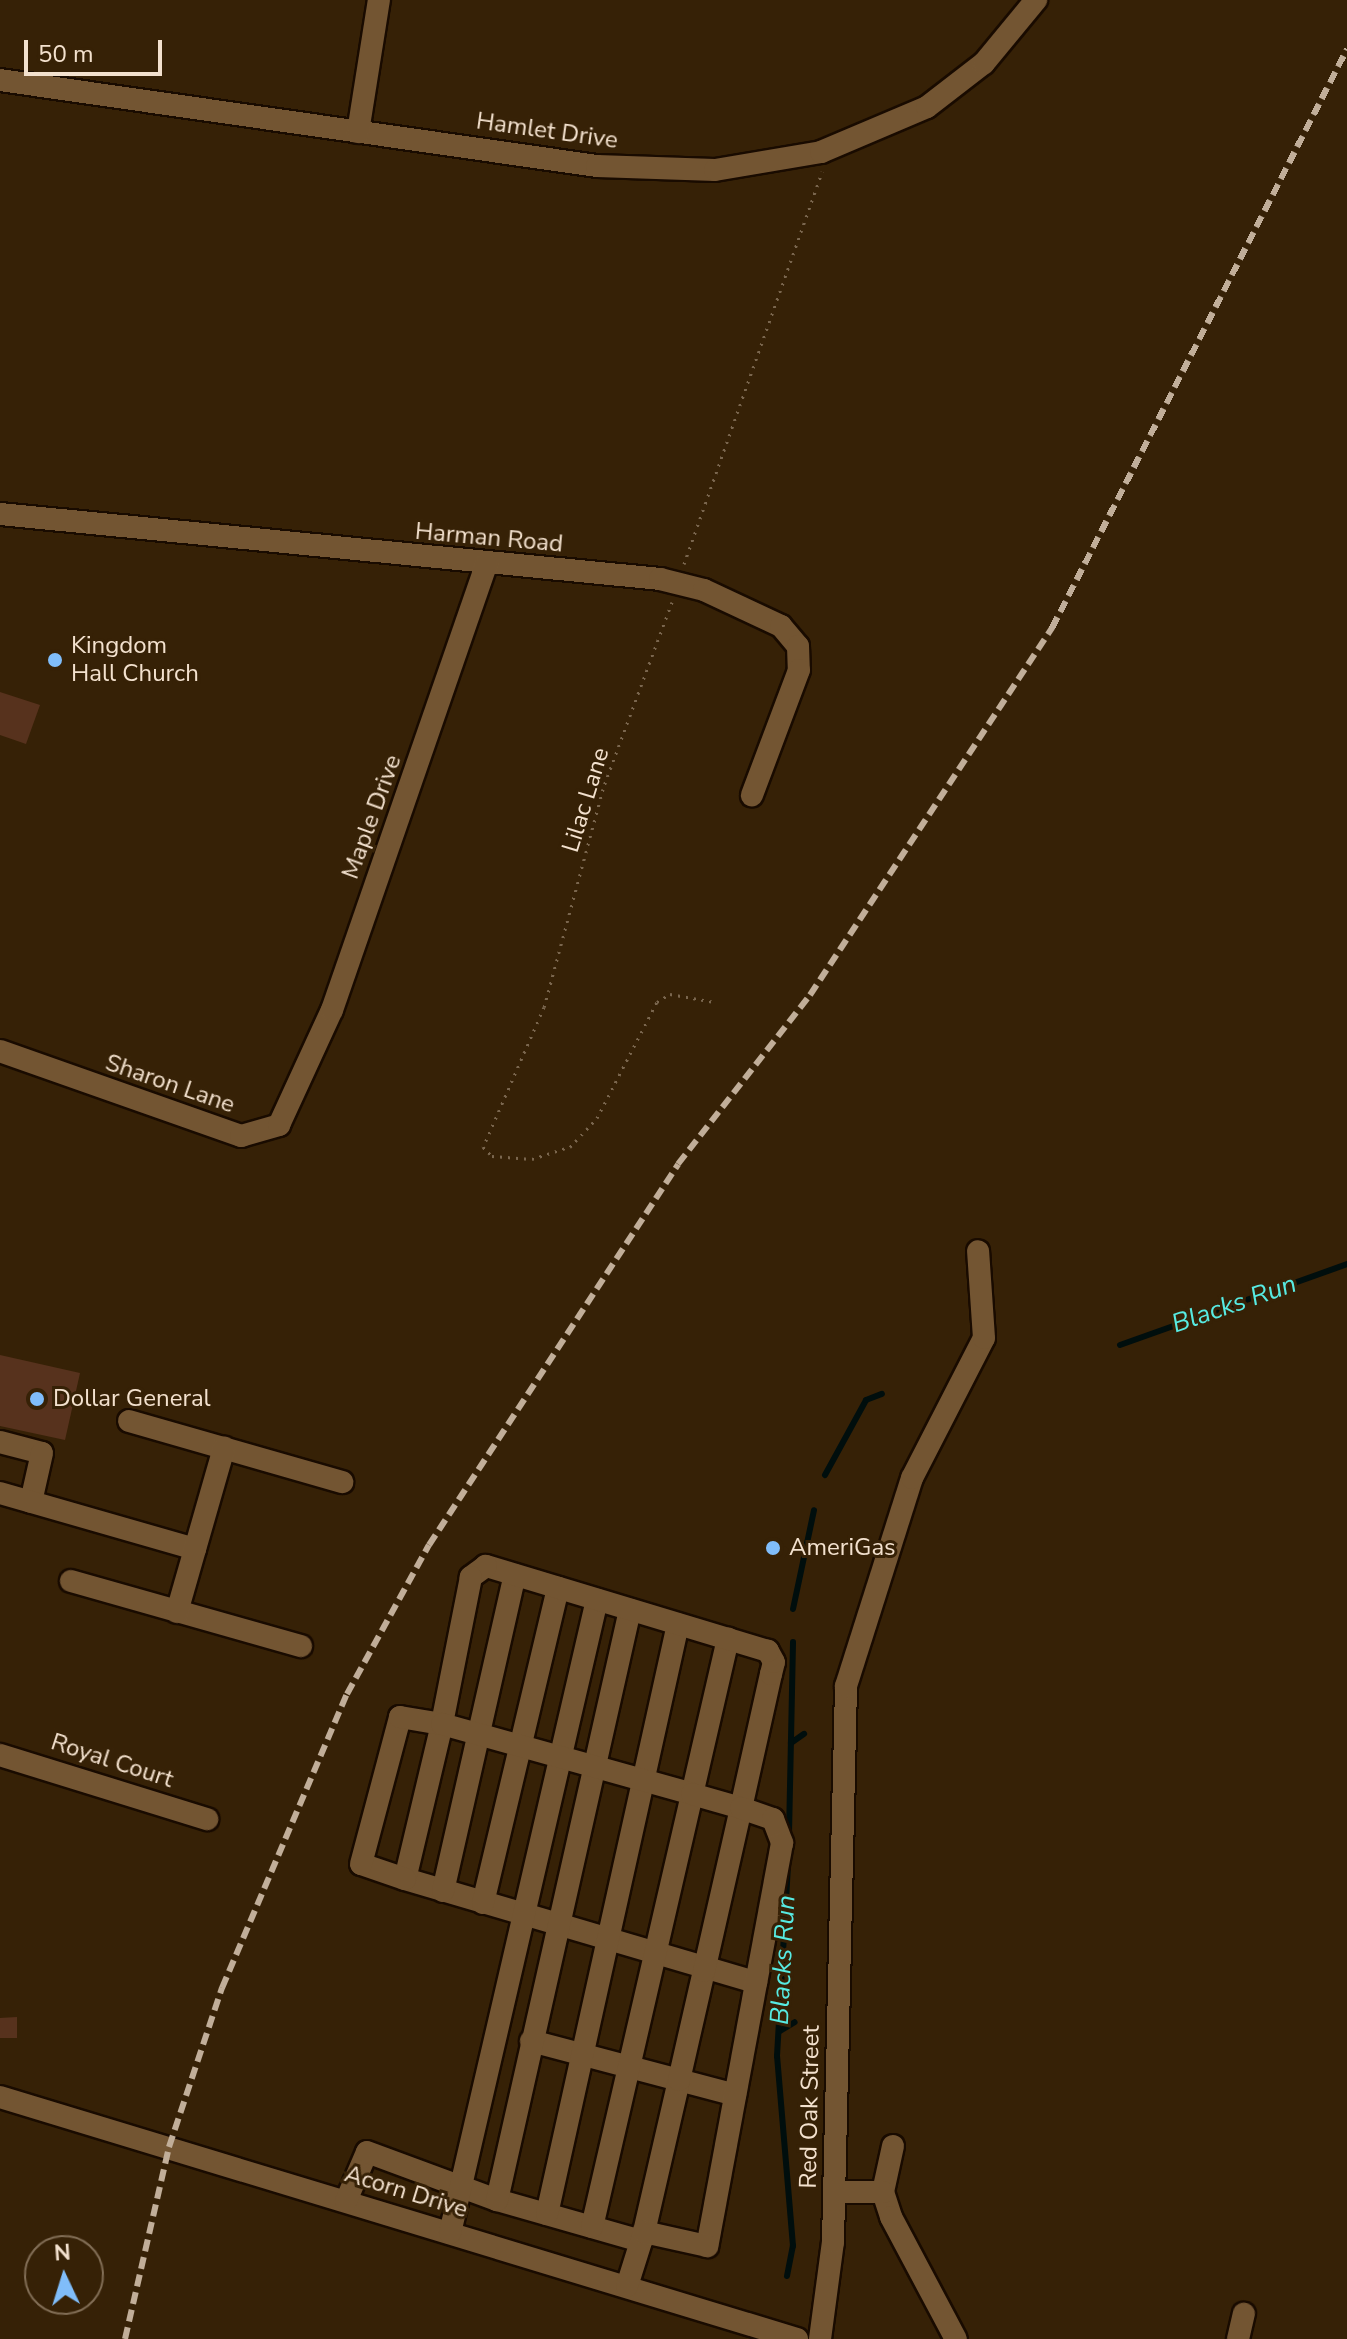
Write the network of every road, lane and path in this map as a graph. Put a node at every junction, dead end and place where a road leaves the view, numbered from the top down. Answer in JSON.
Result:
{"nodes":[{"id":1,"x":379,"y":0,"type":"edge"},
{"id":2,"x":1036,"y":0,"type":"edge"},
{"id":3,"x":0,"y":80,"type":"edge"},
{"id":4,"x":358,"y":132,"type":"junction"},
{"id":5,"x":821,"y":152,"type":"junction"},
{"id":6,"x":0,"y":514,"type":"edge"},
{"id":7,"x":486,"y":565,"type":"junction"},
{"id":8,"x":678,"y":582,"type":"junction"},
{"id":9,"x":752,"y":795,"type":"dead end"},
{"id":10,"x":714,"y":1002,"type":"dead end"},
{"id":11,"x":0,"y":1051,"type":"edge"},
{"id":12,"x":302,"y":1086,"type":"joint"},
{"id":13,"x":978,"y":1251,"type":"dead end"},
{"id":14,"x":129,"y":1421,"type":"dead end"},
{"id":15,"x":0,"y":1442,"type":"edge"},
{"id":16,"x":224,"y":1448,"type":"junction"},
{"id":17,"x":342,"y":1482,"type":"dead end"},
{"id":18,"x":0,"y":1493,"type":"edge"},
{"id":19,"x":31,"y":1502,"type":"junction"},
{"id":20,"x":195,"y":1549,"type":"junction"},
{"id":21,"x":515,"y":1575,"type":"junction"},
{"id":22,"x":71,"y":1581,"type":"dead end"},
{"id":23,"x":558,"y":1588,"type":"junction"},
{"id":24,"x":597,"y":1600,"type":"junction"},
{"id":25,"x":630,"y":1610,"type":"junction"},
{"id":26,"x":177,"y":1612,"type":"junction"},
{"id":27,"x":678,"y":1624,"type":"junction"},
{"id":28,"x":728,"y":1639,"type":"junction"},
{"id":29,"x":301,"y":1646,"type":"dead end"},
{"id":30,"x":442,"y":1724,"type":"junction"},
{"id":31,"x":479,"y":1734,"type":"junction"},
{"id":32,"x":520,"y":1746,"type":"junction"},
{"id":33,"x":0,"y":1755,"type":"edge"},
{"id":34,"x":560,"y":1757,"type":"junction"},
{"id":35,"x":593,"y":1766,"type":"junction"},
{"id":36,"x":641,"y":1780,"type":"junction"},
{"id":37,"x":692,"y":1794,"type":"junction"},
{"id":38,"x":741,"y":1808,"type":"junction"},
{"id":39,"x":207,"y":1819,"type":"dead end"},
{"id":40,"x":405,"y":1879,"type":"junction"},
{"id":41,"x":443,"y":1891,"type":"junction"},
{"id":42,"x":483,"y":1903,"type":"junction"},
{"id":43,"x":524,"y":1915,"type":"junction"},
{"id":44,"x":556,"y":1925,"type":"junction"},
{"id":45,"x":605,"y":1940,"type":"junction"},
{"id":46,"x":654,"y":1955,"type":"junction"},
{"id":47,"x":704,"y":1971,"type":"junction"},
{"id":48,"x":756,"y":1982,"type":"junction"},
{"id":49,"x":531,"y":2041,"type":"junction"},
{"id":50,"x":581,"y":2054,"type":"junction"},
{"id":51,"x":629,"y":2067,"type":"junction"},
{"id":52,"x":679,"y":2080,"type":"junction"},
{"id":53,"x":735,"y":2095,"type":"junction"},
{"id":54,"x":0,"y":2097,"type":"edge"},
{"id":55,"x":893,"y":2146,"type":"dead end"},
{"id":56,"x":460,"y":2189,"type":"junction"},
{"id":57,"x":835,"y":2192,"type":"junction"},
{"id":58,"x":883,"y":2192,"type":"junction"},
{"id":59,"x":497,"y":2200,"type":"junction"},
{"id":60,"x":346,"y":2201,"type":"junction"},
{"id":61,"x":547,"y":2214,"type":"junction"},
{"id":62,"x":592,"y":2227,"type":"junction"},
{"id":63,"x":450,"y":2233,"type":"junction"},
{"id":64,"x":642,"y":2237,"type":"junction"},
{"id":65,"x":627,"y":2286,"type":"junction"},
{"id":66,"x":1244,"y":2314,"type":"dead end"},
{"id":67,"x":797,"y":2339,"type":"edge"},
{"id":68,"x":820,"y":2339,"type":"edge"},
{"id":69,"x":956,"y":2339,"type":"edge"},
{"id":70,"x":1238,"y":2339,"type":"edge"}],
"edges":[{"from":1,"to":4,"type":"street"},
{"from":2,"to":5,"type":"street","name":"Hamlet Drive"},
{"from":3,"to":4,"type":"street","name":"Hamlet Drive"},
{"from":4,"to":5,"type":"street","name":"Hamlet Drive"},
{"from":5,"to":8,"type":"path","name":"Lilac Lane"},
{"from":6,"to":7,"type":"street","name":"Harman Road"},
{"from":7,"to":8,"type":"street","name":"Harman Road"},
{"from":7,"to":12,"type":"street","name":"Maple Drive"},
{"from":8,"to":9,"type":"street","name":"Harman Road"},
{"from":8,"to":10,"type":"path","name":"Lilac Lane"},
{"from":11,"to":12,"type":"street","name":"Sharon Lane"},
{"from":13,"to":57,"type":"street","name":"Red Oak Street"},
{"from":14,"to":16,"type":"street"},
{"from":15,"to":19,"type":"street"},
{"from":16,"to":17,"type":"street"},
{"from":16,"to":20,"type":"street"},
{"from":18,"to":19,"type":"street"},
{"from":19,"to":20,"type":"street"},
{"from":20,"to":26,"type":"street"},
{"from":21,"to":23,"type":"street"},
{"from":21,"to":30,"type":"street"},
{"from":21,"to":31,"type":"street"},
{"from":22,"to":26,"type":"street"},
{"from":23,"to":24,"type":"street"},
{"from":23,"to":32,"type":"street"},
{"from":24,"to":25,"type":"street"},
{"from":24,"to":34,"type":"street"},
{"from":25,"to":27,"type":"street"},
{"from":25,"to":35,"type":"street"},
{"from":26,"to":29,"type":"street"},
{"from":27,"to":28,"type":"street"},
{"from":27,"to":36,"type":"street"},
{"from":28,"to":37,"type":"street"},
{"from":28,"to":38,"type":"street"},
{"from":30,"to":31,"type":"street"},
{"from":30,"to":40,"type":"street"},
{"from":30,"to":40,"type":"street"},
{"from":31,"to":32,"type":"street"},
{"from":31,"to":41,"type":"street"},
{"from":32,"to":34,"type":"street"},
{"from":32,"to":42,"type":"street"},
{"from":33,"to":39,"type":"street","name":"Royal Court"},
{"from":34,"to":35,"type":"street"},
{"from":34,"to":43,"type":"street"},
{"from":35,"to":36,"type":"street"},
{"from":35,"to":44,"type":"street"},
{"from":36,"to":37,"type":"street"},
{"from":36,"to":45,"type":"street"},
{"from":37,"to":38,"type":"street"},
{"from":37,"to":46,"type":"street"},
{"from":38,"to":47,"type":"street"},
{"from":38,"to":48,"type":"street"},
{"from":40,"to":41,"type":"street"},
{"from":41,"to":42,"type":"street"},
{"from":42,"to":43,"type":"street"},
{"from":43,"to":44,"type":"street"},
{"from":43,"to":56,"type":"street"},
{"from":44,"to":45,"type":"street"},
{"from":44,"to":49,"type":"street"},
{"from":45,"to":46,"type":"street"},
{"from":45,"to":50,"type":"street"},
{"from":46,"to":47,"type":"street"},
{"from":46,"to":51,"type":"street"},
{"from":47,"to":48,"type":"street"},
{"from":47,"to":52,"type":"street"},
{"from":48,"to":53,"type":"street"},
{"from":49,"to":50,"type":"street"},
{"from":49,"to":59,"type":"street"},
{"from":50,"to":51,"type":"street"},
{"from":50,"to":61,"type":"street"},
{"from":51,"to":52,"type":"street"},
{"from":51,"to":62,"type":"street"},
{"from":52,"to":53,"type":"street"},
{"from":52,"to":64,"type":"street"},
{"from":53,"to":64,"type":"street"},
{"from":54,"to":60,"type":"street","name":"Acorn Drive"},
{"from":55,"to":58,"type":"street"},
{"from":56,"to":59,"type":"street"},
{"from":56,"to":60,"type":"street"},
{"from":56,"to":63,"type":"street"},
{"from":57,"to":58,"type":"street"},
{"from":57,"to":68,"type":"street","name":"Red Oak Street"},
{"from":58,"to":69,"type":"street"},
{"from":59,"to":61,"type":"street"},
{"from":60,"to":63,"type":"street","name":"Acorn Drive"},
{"from":61,"to":62,"type":"street"},
{"from":62,"to":64,"type":"street"},
{"from":63,"to":65,"type":"street","name":"Acorn Drive"},
{"from":64,"to":65,"type":"street"},
{"from":65,"to":67,"type":"street","name":"Acorn Drive"},
{"from":66,"to":70,"type":"street"}]}
